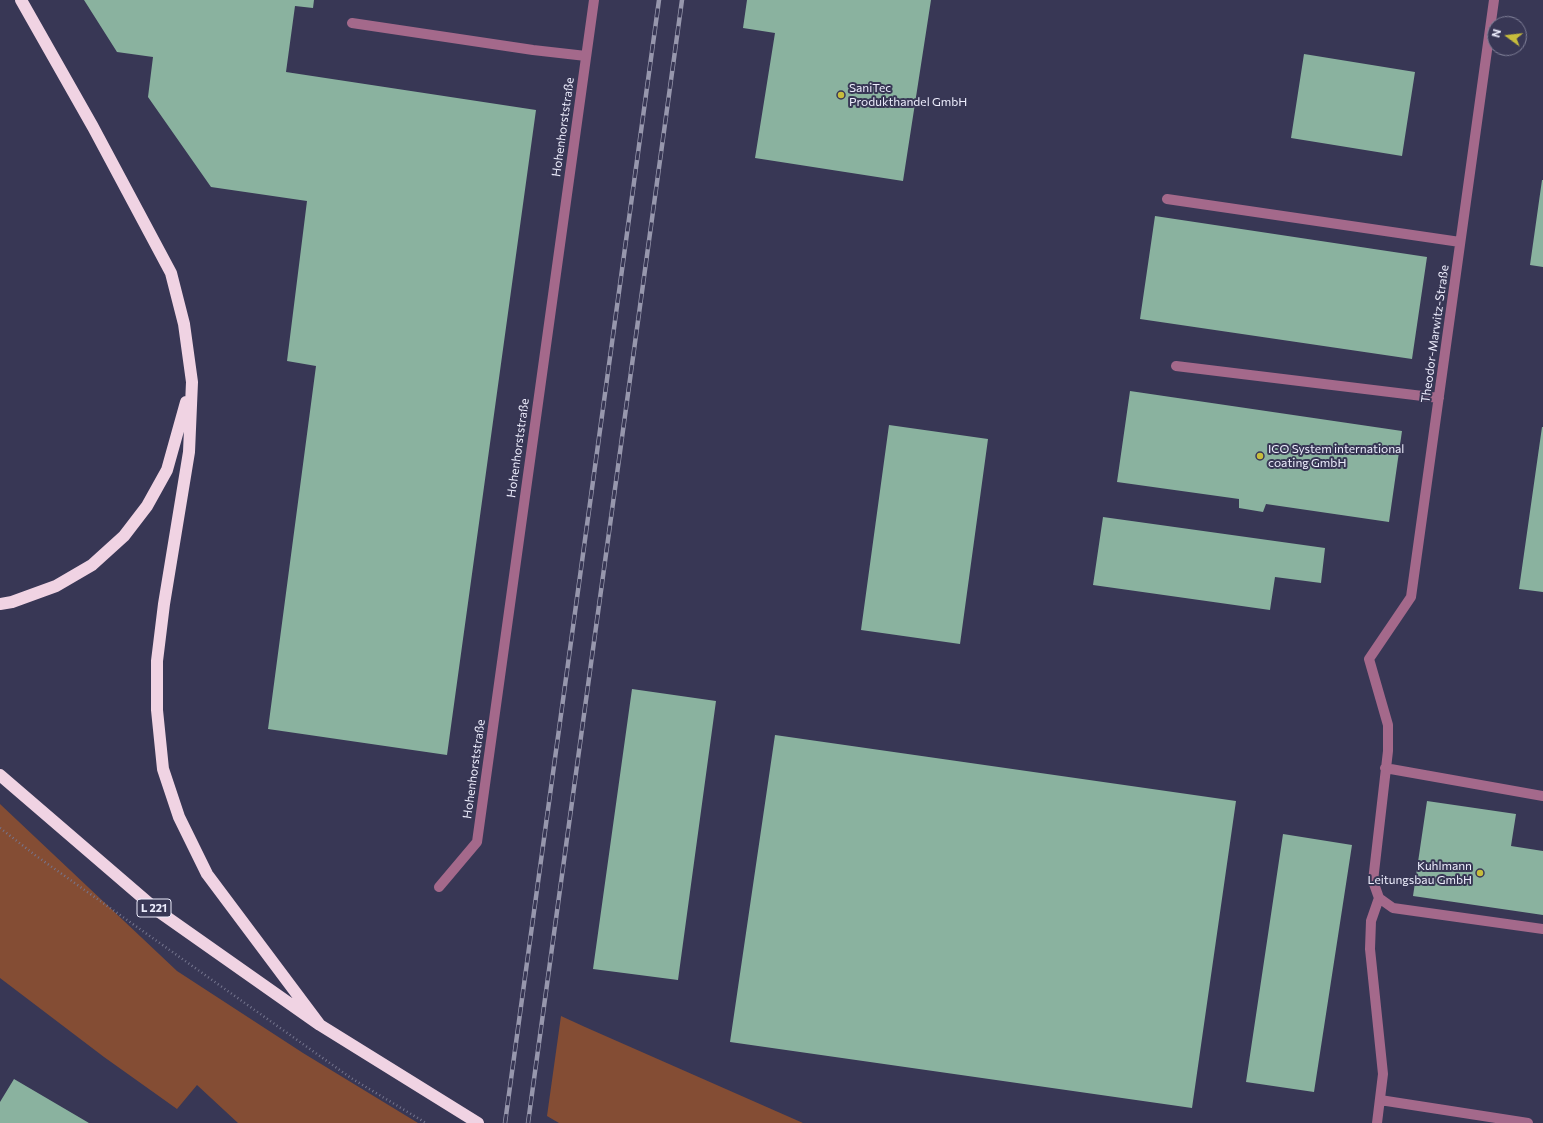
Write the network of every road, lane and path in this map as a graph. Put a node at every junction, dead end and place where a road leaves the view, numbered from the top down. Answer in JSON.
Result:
{"nodes":[{"id":1,"x":21,"y":0,"type":"edge"},
{"id":2,"x":594,"y":0,"type":"edge"},
{"id":3,"x":1494,"y":0,"type":"edge"},
{"id":4,"x":352,"y":24,"type":"dead end"},
{"id":5,"x":586,"y":56,"type":"junction"},
{"id":6,"x":1166,"y":199,"type":"dead end"},
{"id":7,"x":1460,"y":242,"type":"junction"},
{"id":8,"x":1176,"y":366,"type":"dead end"},
{"id":9,"x":192,"y":382,"type":"junction"},
{"id":10,"x":1439,"y":398,"type":"junction"},
{"id":11,"x":0,"y":604,"type":"edge"},
{"id":12,"x":1385,"y":768,"type":"junction"},
{"id":13,"x":0,"y":775,"type":"edge"},
{"id":14,"x":1543,"y":796,"type":"edge"},
{"id":15,"x":0,"y":828,"type":"edge"},
{"id":16,"x":440,"y":887,"type":"dead end"},
{"id":17,"x":1379,"y":898,"type":"junction"},
{"id":18,"x":1543,"y":929,"type":"edge"},
{"id":19,"x":320,"y":1025,"type":"junction"},
{"id":20,"x":1380,"y":1100,"type":"junction"},
{"id":21,"x":426,"y":1123,"type":"edge"},
{"id":22,"x":478,"y":1123,"type":"edge"},
{"id":23,"x":1377,"y":1123,"type":"edge"},
{"id":24,"x":1528,"y":1123,"type":"edge"}],
"edges":[{"from":1,"to":9,"type":"highway"},
{"from":2,"to":5,"type":"street","name":"Hohenhorststraße"},
{"from":3,"to":7,"type":"street","name":"Theodor-Marwitz-Straße"},
{"from":4,"to":5,"type":"street"},
{"from":5,"to":16,"type":"street","name":"Hohenhorststraße"},
{"from":6,"to":7,"type":"street"},
{"from":7,"to":10,"type":"street","name":"Theodor-Marwitz-Straße"},
{"from":8,"to":10,"type":"street"},
{"from":9,"to":11,"type":"highway"},
{"from":9,"to":19,"type":"highway"},
{"from":10,"to":12,"type":"street","name":"Theodor-Marwitz-Straße"},
{"from":12,"to":14,"type":"street"},
{"from":12,"to":17,"type":"street"},
{"from":13,"to":19,"type":"highway","number":"L 221"},
{"from":15,"to":21,"type":"path"},
{"from":17,"to":18,"type":"street"},
{"from":17,"to":20,"type":"street"},
{"from":19,"to":22,"type":"highway","number":"L 221"},
{"from":20,"to":23,"type":"street"},
{"from":20,"to":24,"type":"street"}]}
